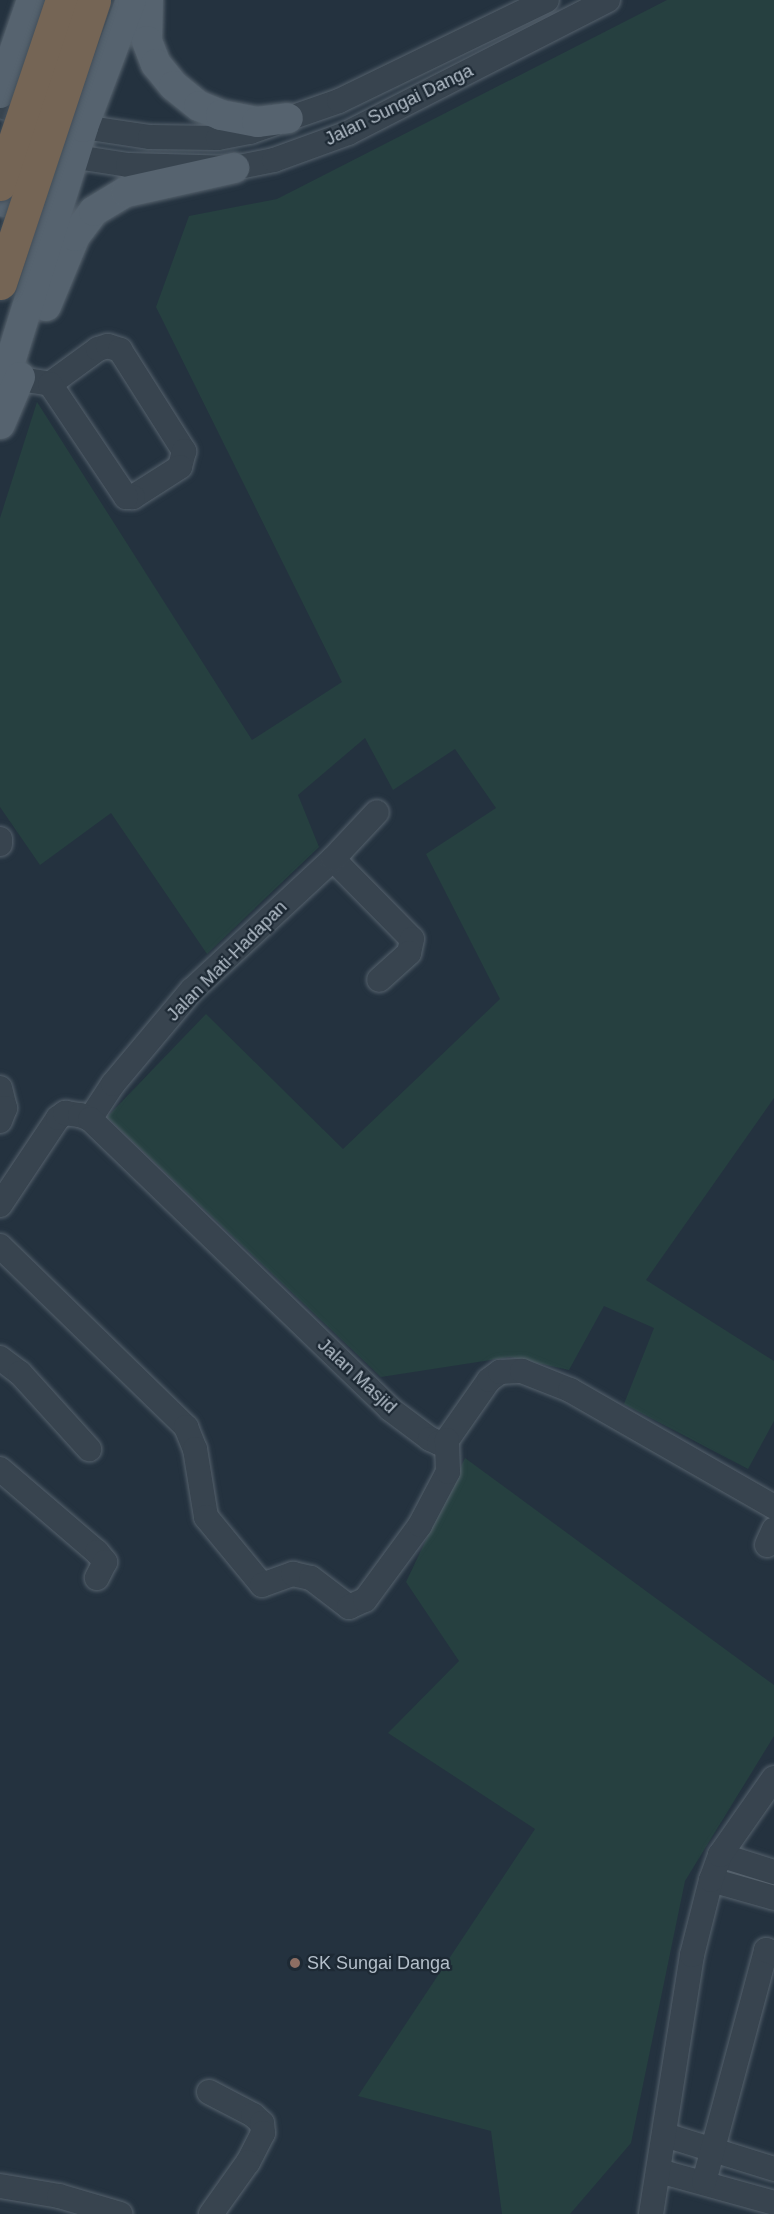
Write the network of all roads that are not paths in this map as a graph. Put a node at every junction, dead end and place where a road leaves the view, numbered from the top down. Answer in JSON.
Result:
{"nodes":[{"id":1,"x":32,"y":0,"type":"edge"},
{"id":2,"x":62,"y":0,"type":"edge"},
{"id":3,"x":94,"y":0,"type":"edge"},
{"id":4,"x":131,"y":0,"type":"edge"},
{"id":5,"x":148,"y":0,"type":"edge"},
{"id":6,"x":547,"y":0,"type":"edge"},
{"id":7,"x":608,"y":0,"type":"edge"},
{"id":8,"x":22,"y":31,"type":"junction"},
{"id":9,"x":114,"y":48,"type":"junction"},
{"id":10,"x":0,"y":93,"type":"edge"},
{"id":11,"x":0,"y":106,"type":"edge"},
{"id":12,"x":288,"y":118,"type":"junction"},
{"id":13,"x":83,"y":127,"type":"junction"},
{"id":14,"x":0,"y":146,"type":"edge"},
{"id":15,"x":74,"y":157,"type":"junction"},
{"id":16,"x":234,"y":168,"type":"junction"},
{"id":17,"x":0,"y":184,"type":"edge"},
{"id":18,"x":0,"y":201,"type":"edge"},
{"id":19,"x":47,"y":241,"type":"junction"},
{"id":20,"x":0,"y":283,"type":"edge"},
{"id":21,"x":50,"y":384,"type":"junction"},
{"id":22,"x":10,"y":387,"type":"edge"},
{"id":23,"x":0,"y":424,"type":"edge"},
{"id":24,"x":377,"y":812,"type":"dead end"},
{"id":25,"x":0,"y":839,"type":"edge"},
{"id":26,"x":0,"y":844,"type":"edge"},
{"id":27,"x":333,"y":859,"type":"junction"},
{"id":28,"x":379,"y":980,"type":"dead end"},
{"id":29,"x":0,"y":1088,"type":"edge"},
{"id":30,"x":90,"y":1119,"type":"junction"},
{"id":31,"x":0,"y":1122,"type":"edge"},
{"id":32,"x":0,"y":1205,"type":"edge"},
{"id":33,"x":0,"y":1246,"type":"edge"},
{"id":34,"x":0,"y":1358,"type":"edge"},
{"id":35,"x":447,"y":1440,"type":"junction"},
{"id":36,"x":89,"y":1449,"type":"dead end"},
{"id":37,"x":0,"y":1469,"type":"edge"},
{"id":38,"x":774,"y":1507,"type":"edge"},
{"id":39,"x":97,"y":1578,"type":"dead end"},
{"id":40,"x":774,"y":1778,"type":"edge"},
{"id":41,"x":720,"y":1855,"type":"junction"},
{"id":42,"x":774,"y":1872,"type":"edge"},
{"id":43,"x":711,"y":1880,"type":"junction"},
{"id":44,"x":774,"y":1898,"type":"edge"},
{"id":45,"x":774,"y":1953,"type":"edge"},
{"id":46,"x":209,"y":2092,"type":"dead end"},
{"id":47,"x":665,"y":2135,"type":"junction"},
{"id":48,"x":713,"y":2150,"type":"junction"},
{"id":49,"x":774,"y":2169,"type":"edge"},
{"id":50,"x":659,"y":2171,"type":"junction"},
{"id":51,"x":704,"y":2182,"type":"junction"},
{"id":52,"x":0,"y":2186,"type":"edge"},
{"id":53,"x":774,"y":2203,"type":"edge"},
{"id":54,"x":120,"y":2214,"type":"edge"},
{"id":55,"x":211,"y":2214,"type":"edge"},
{"id":56,"x":651,"y":2214,"type":"edge"}],
"edges":[{"from":1,"to":8,"type":"main road"},
{"from":2,"to":17,"type":"highway","bridge":true},
{"from":3,"to":20,"type":"highway","bridge":true},
{"from":4,"to":9,"type":"main road"},
{"from":5,"to":12,"type":"main road"},
{"from":6,"to":12,"type":"street","name":"Jalan Sungai Danga"},
{"from":7,"to":16,"type":"street","name":"Jalan Sungai Danga"},
{"from":8,"to":9,"type":"main road"},
{"from":8,"to":10,"type":"main road"},
{"from":9,"to":13,"type":"main road"},
{"from":11,"to":13,"type":"street","name":"Jalan Sungai Danga"},
{"from":12,"to":13,"type":"street","name":"Jalan Sungai Danga"},
{"from":13,"to":15,"type":"main road"},
{"from":14,"to":15,"type":"street","name":"Jalan Sungai Danga"},
{"from":15,"to":16,"type":"street","name":"Jalan Sungai Danga"},
{"from":15,"to":19,"type":"main road"},
{"from":16,"to":22,"type":"main road"},
{"from":18,"to":19,"type":"main road"},
{"from":19,"to":22,"type":"main road"},
{"from":21,"to":21,"type":"street"},
{"from":21,"to":22,"type":"street"},
{"from":22,"to":23,"type":"main road"},
{"from":24,"to":27,"type":"street","name":"Jalan Mati-Hadapan"},
{"from":25,"to":26,"type":"street"},
{"from":27,"to":28,"type":"street"},
{"from":27,"to":30,"type":"street","name":"Jalan Mati-Hadapan"},
{"from":29,"to":31,"type":"street"},
{"from":30,"to":32,"type":"street"},
{"from":30,"to":35,"type":"street","name":"Jalan Masjid"},
{"from":33,"to":35,"type":"street"},
{"from":34,"to":36,"type":"street"},
{"from":35,"to":38,"type":"street"},
{"from":37,"to":39,"type":"street"},
{"from":40,"to":41,"type":"street"},
{"from":41,"to":42,"type":"street"},
{"from":41,"to":43,"type":"street"},
{"from":43,"to":44,"type":"street"},
{"from":43,"to":47,"type":"street"},
{"from":45,"to":48,"type":"street"},
{"from":46,"to":55,"type":"street"},
{"from":47,"to":48,"type":"street"},
{"from":47,"to":50,"type":"street"},
{"from":48,"to":49,"type":"street"},
{"from":48,"to":51,"type":"street"},
{"from":50,"to":51,"type":"street"},
{"from":50,"to":56,"type":"street"},
{"from":51,"to":53,"type":"street"},
{"from":52,"to":54,"type":"street"}]}
